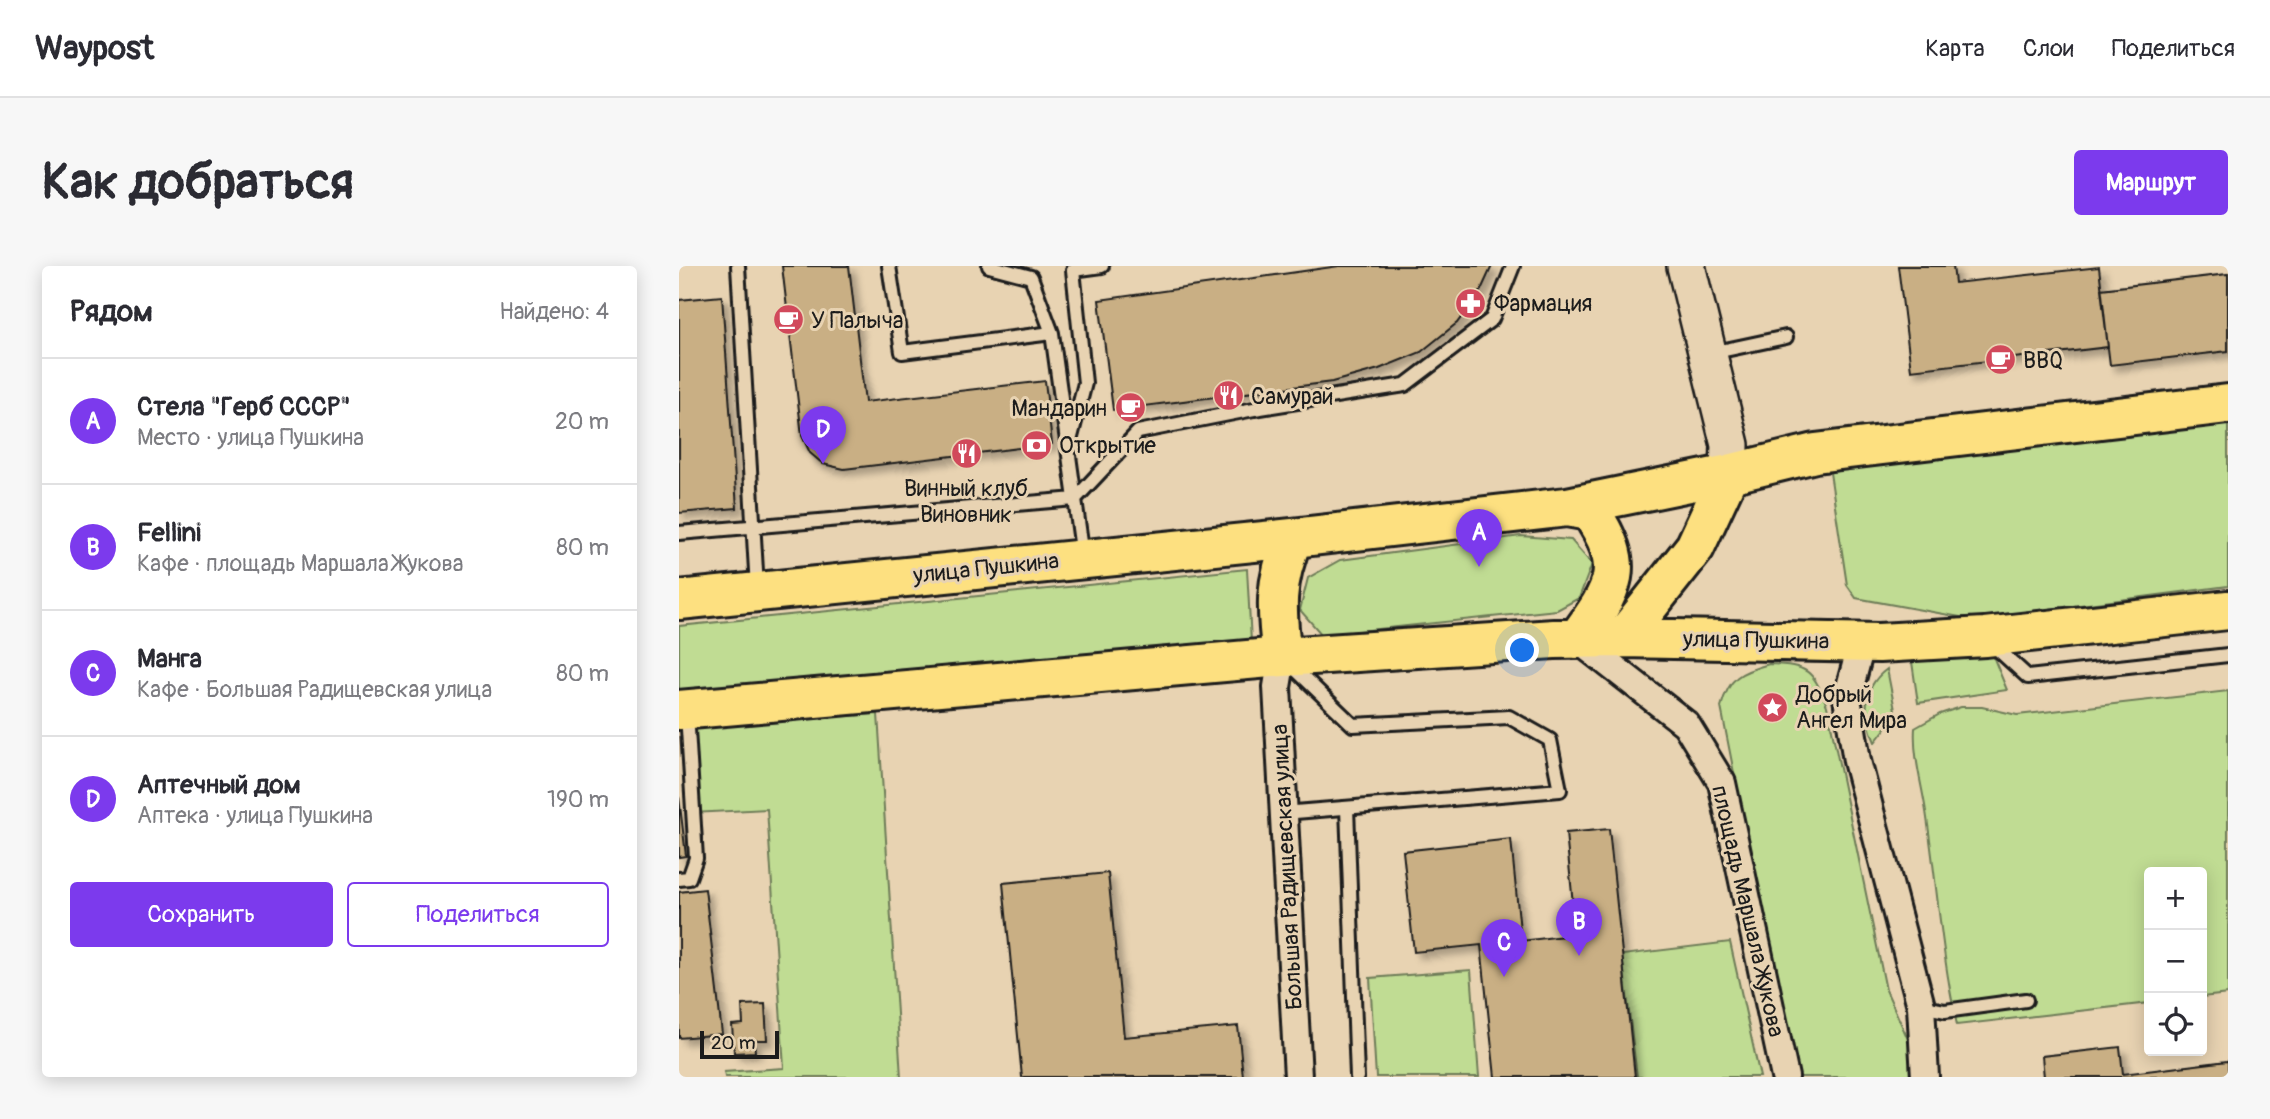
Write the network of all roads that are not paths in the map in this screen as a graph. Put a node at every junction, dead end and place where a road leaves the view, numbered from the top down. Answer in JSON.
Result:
{"nodes":[{"id":1,"x":738,"y":266,"type":"edge"},
{"id":2,"x":889,"y":266,"type":"edge"},
{"id":3,"x":989,"y":266,"type":"edge"},
{"id":4,"x":1102,"y":266,"type":"edge"},
{"id":5,"x":1513,"y":266,"type":"edge"},
{"id":6,"x":1686,"y":266,"type":"edge"},
{"id":7,"x":1052,"y":333,"type":"junction"},
{"id":8,"x":1786,"y":338,"type":"dead end"},
{"id":9,"x":1707,"y":354,"type":"junction"},
{"id":10,"x":2228,"y":404,"type":"edge"},
{"id":11,"x":1068,"y":448,"type":"junction"},
{"id":12,"x":1729,"y":474,"type":"junction"},
{"id":13,"x":1075,"y":499,"type":"junction"},
{"id":14,"x":1567,"y":507,"type":"junction"},
{"id":15,"x":753,"y":525,"type":"junction"},
{"id":16,"x":679,"y":533,"type":"edge"},
{"id":17,"x":1293,"y":538,"type":"junction"},
{"id":18,"x":1083,"y":558,"type":"junction"},
{"id":19,"x":757,"y":592,"type":"junction"},
{"id":20,"x":679,"y":600,"type":"edge"},
{"id":21,"x":2228,"y":610,"type":"edge"},
{"id":22,"x":1985,"y":637,"type":"junction"},
{"id":23,"x":1623,"y":638,"type":"junction"},
{"id":24,"x":1577,"y":639,"type":"junction"},
{"id":25,"x":1862,"y":642,"type":"junction"},
{"id":26,"x":2228,"y":655,"type":"edge"},
{"id":27,"x":1282,"y":657,"type":"junction"},
{"id":28,"x":683,"y":709,"type":"edge"},
{"id":29,"x":685,"y":774,"type":"edge"},
{"id":30,"x":1347,"y":808,"type":"junction"},
{"id":31,"x":1283,"y":813,"type":"junction"},
{"id":32,"x":679,"y":879,"type":"edge"},
{"id":33,"x":2026,"y":1000,"type":"dead end"},
{"id":34,"x":1921,"y":1006,"type":"junction"},
{"id":35,"x":1298,"y":1077,"type":"edge"},
{"id":36,"x":1357,"y":1077,"type":"edge"},
{"id":37,"x":1785,"y":1077,"type":"edge"},
{"id":38,"x":1925,"y":1077,"type":"edge"}],
"edges":[{"from":1,"to":15,"type":"lane"},
{"from":2,"to":7,"type":"lane"},
{"from":3,"to":7,"type":"lane"},
{"from":4,"to":11,"type":"lane"},
{"from":5,"to":13,"type":"lane"},
{"from":6,"to":9,"type":"main road"},
{"from":7,"to":11,"type":"lane"},
{"from":8,"to":9,"type":"lane"},
{"from":9,"to":12,"type":"main road"},
{"from":10,"to":12,"type":"main road","name":"улица Пушкина"},
{"from":11,"to":13,"type":"lane"},
{"from":12,"to":14,"type":"main road","name":"улица Пушкина"},
{"from":12,"to":23,"type":"main road"},
{"from":13,"to":15,"type":"lane"},
{"from":13,"to":18,"type":"lane"},
{"from":14,"to":17,"type":"main road","name":"улица Пушкина"},
{"from":14,"to":24,"type":"main road"},
{"from":15,"to":16,"type":"lane"},
{"from":15,"to":19,"type":"lane"},
{"from":17,"to":18,"type":"main road","name":"улица Пушкина"},
{"from":17,"to":27,"type":"main road"},
{"from":18,"to":19,"type":"main road","name":"улица Пушкина"},
{"from":19,"to":20,"type":"main road","name":"улица Пушкина"},
{"from":21,"to":22,"type":"main road","name":"улица Пушкина"},
{"from":22,"to":25,"type":"main road","name":"улица Пушкина"},
{"from":22,"to":26,"type":"lane"},
{"from":23,"to":24,"type":"main road","name":"улица Пушкина"},
{"from":23,"to":25,"type":"main road","name":"улица Пушкина"},
{"from":24,"to":27,"type":"main road","name":"улица Пушкина"},
{"from":24,"to":37,"type":"street","name":"площадь Маршала Жукова"},
{"from":25,"to":34,"type":"street"},
{"from":27,"to":28,"type":"main road","name":"улица Пушкина"},
{"from":27,"to":30,"type":"lane"},
{"from":27,"to":31,"type":"street","name":"Большая Радищевская улица"},
{"from":28,"to":29,"type":"lane"},
{"from":29,"to":32,"type":"lane"},
{"from":30,"to":31,"type":"lane"},
{"from":30,"to":36,"type":"lane"},
{"from":31,"to":35,"type":"street","name":"Большая Радищевская улица"},
{"from":33,"to":34,"type":"lane"},
{"from":34,"to":38,"type":"street"}]}
